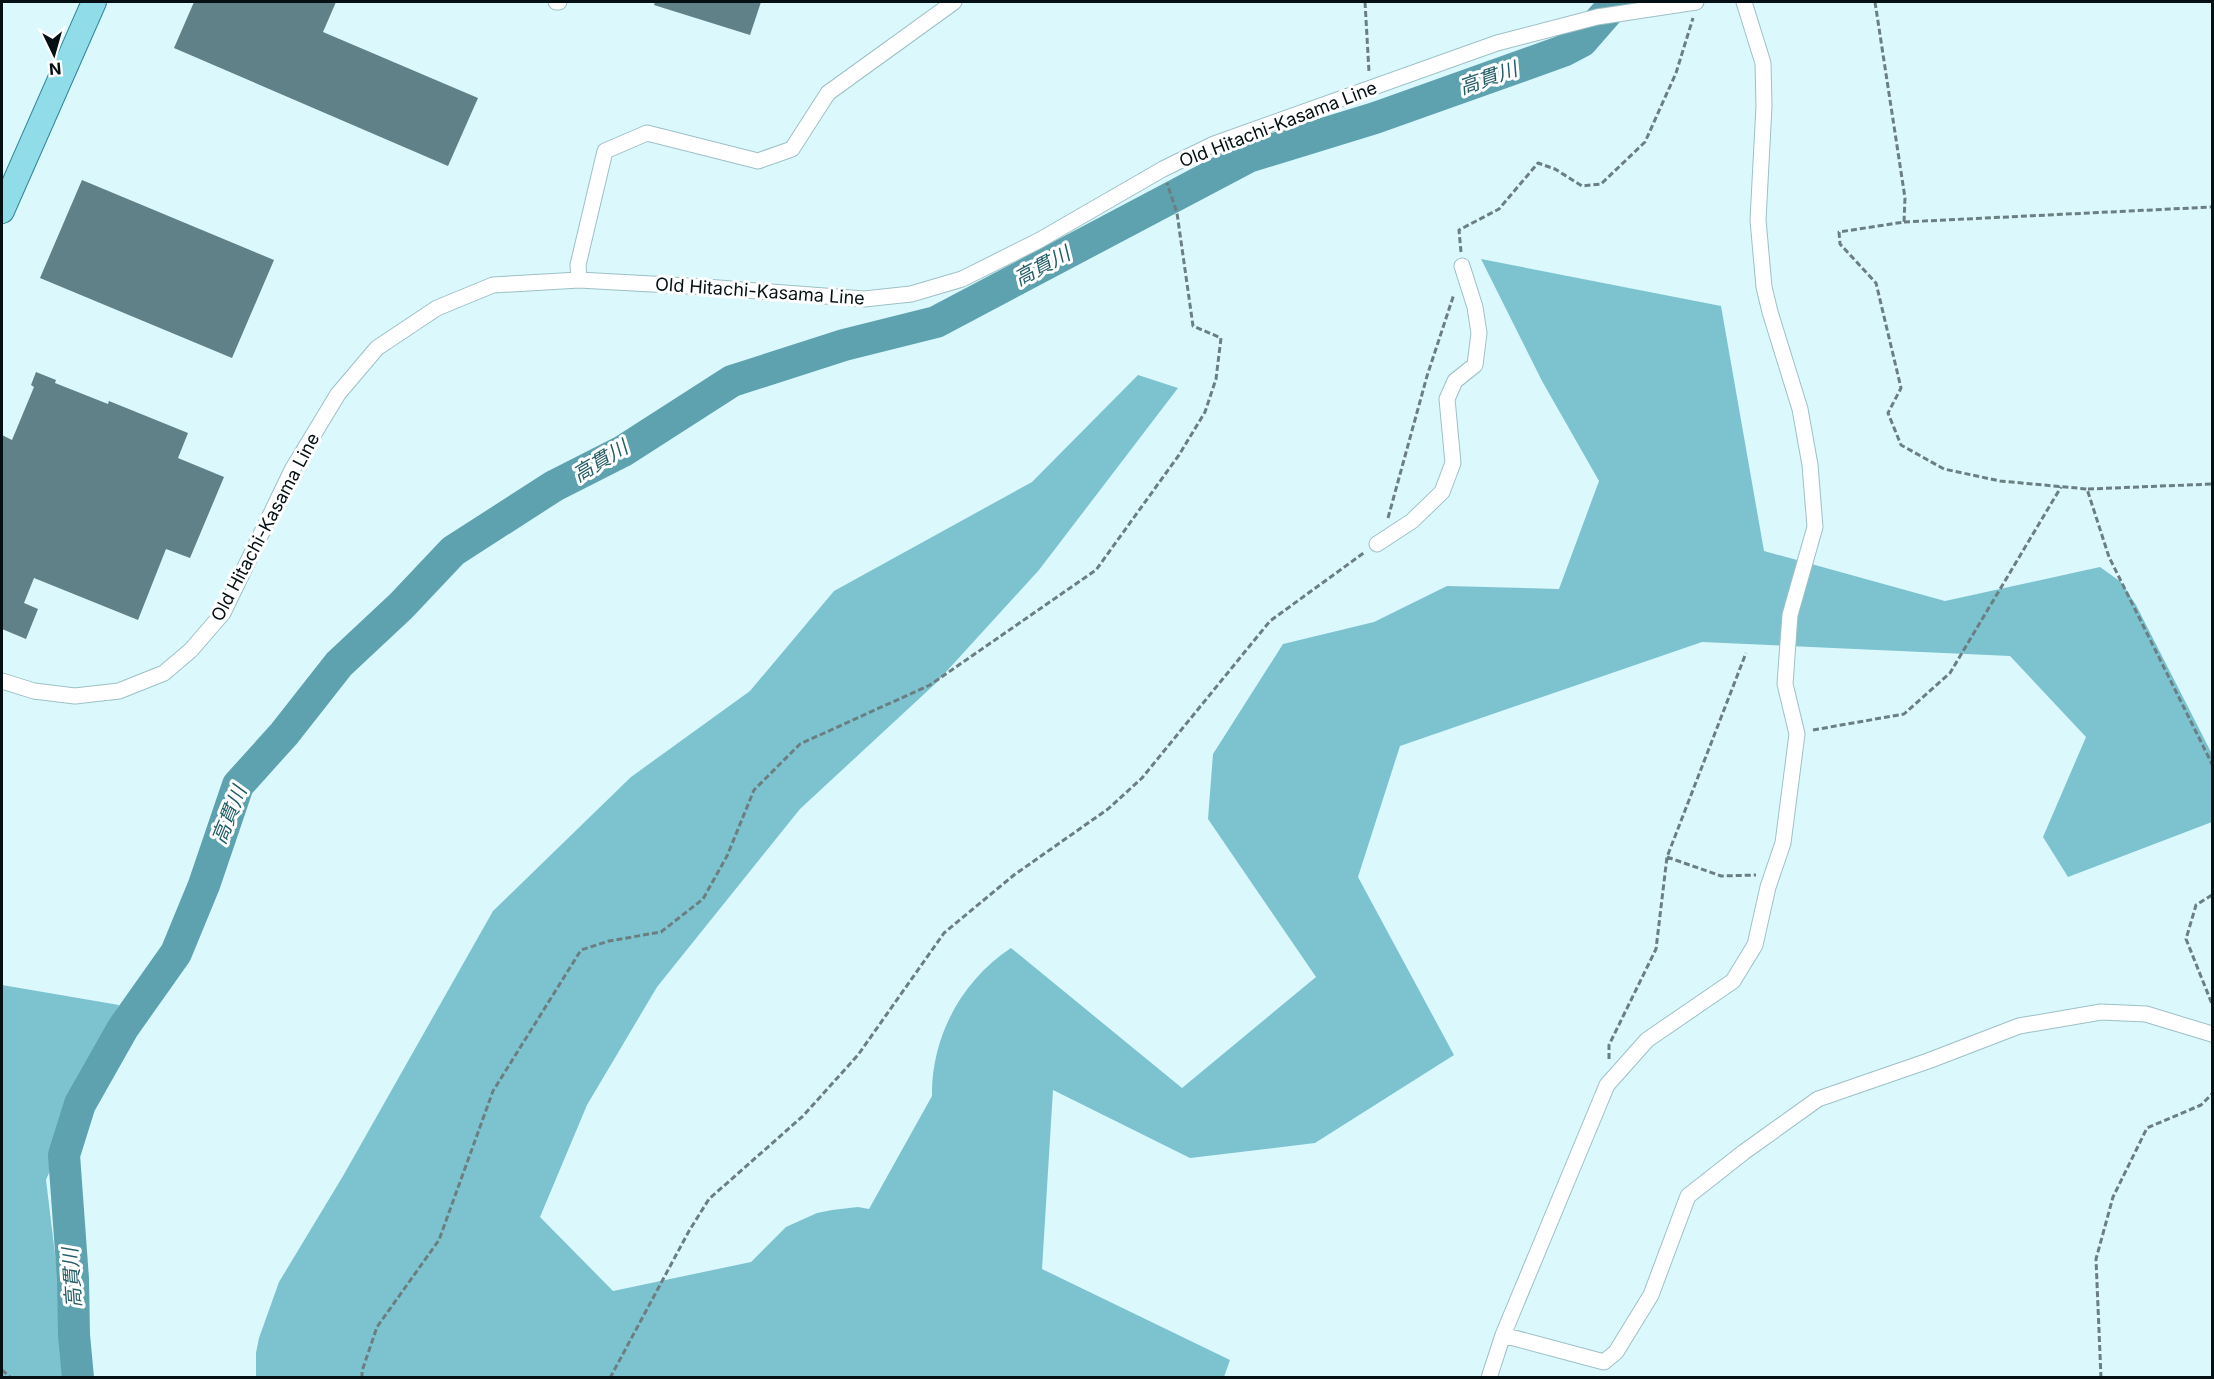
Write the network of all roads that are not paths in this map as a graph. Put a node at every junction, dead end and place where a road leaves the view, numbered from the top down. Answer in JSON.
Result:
{"nodes":[{"id":1,"x":94,"y":2,"type":"edge"},
{"id":2,"x":954,"y":2,"type":"edge"},
{"id":3,"x":1744,"y":2,"type":"edge"},
{"id":4,"x":1696,"y":7,"type":"edge"},
{"id":5,"x":2,"y":211,"type":"edge"},
{"id":6,"x":1462,"y":266,"type":"road end"},
{"id":7,"x":579,"y":280,"type":"junction"},
{"id":8,"x":1377,"y":544,"type":"road end"},
{"id":9,"x":2,"y":681,"type":"edge"},
{"id":10,"x":2212,"y":1034,"type":"edge"},
{"id":11,"x":1503,"y":1335,"type":"junction"},
{"id":12,"x":1489,"y":1377,"type":"edge"}],
"edges":[{"from":1,"to":5,"type":"main road"},
{"from":2,"to":7,"type":"street"},
{"from":3,"to":11,"type":"street"},
{"from":4,"to":7,"type":"street","name":"Old Hitachi-Kasama Line"},
{"from":6,"to":8,"type":"street"},
{"from":7,"to":9,"type":"street","name":"Old Hitachi-Kasama Line"},
{"from":10,"to":11,"type":"street"},
{"from":11,"to":12,"type":"street"}]}
